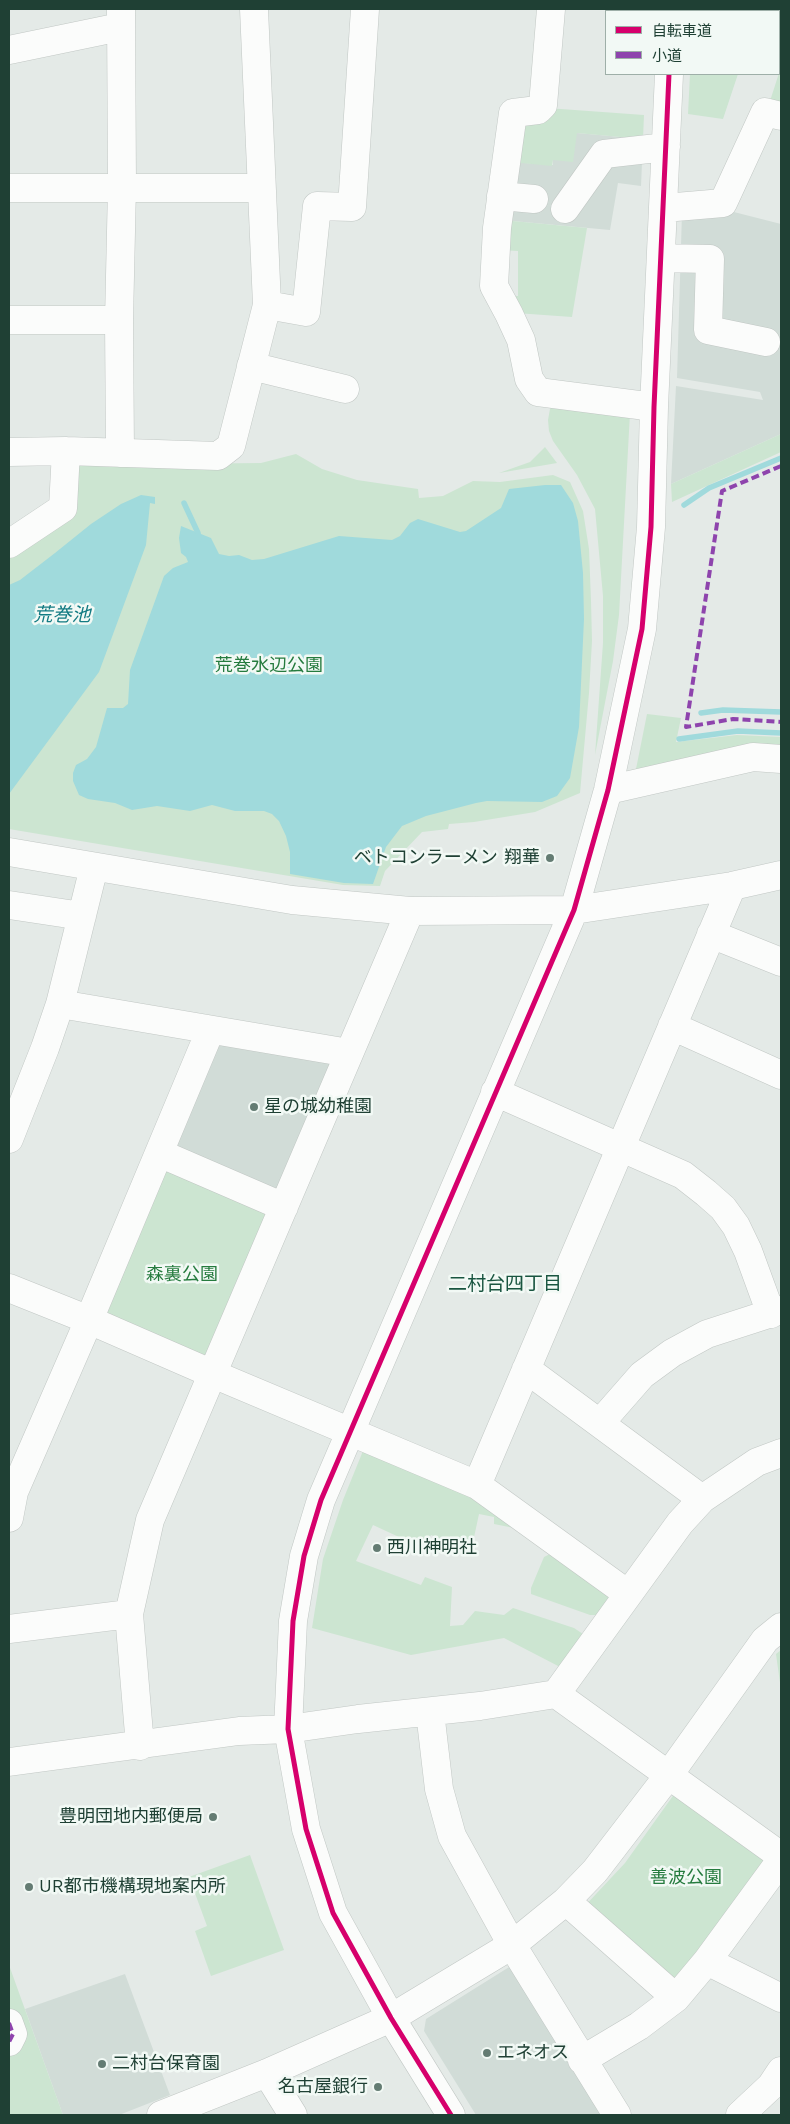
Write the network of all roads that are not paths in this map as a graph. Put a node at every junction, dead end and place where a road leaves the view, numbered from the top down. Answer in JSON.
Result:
{"nodes":[{"id":1,"x":254,"y":9,"type":"edge"},
{"id":2,"x":365,"y":9,"type":"edge"},
{"id":3,"x":551,"y":9,"type":"edge"},
{"id":4,"x":121,"y":18,"type":"edge"},
{"id":5,"x":9,"y":50,"type":"edge"},
{"id":6,"x":669,"y":75,"type":"edge"},
{"id":7,"x":781,"y":116,"type":"edge"},
{"id":8,"x":666,"y":147,"type":"junction"},
{"id":9,"x":122,"y":187,"type":"junction"},
{"id":10,"x":9,"y":188,"type":"edge"},
{"id":11,"x":261,"y":188,"type":"junction"},
{"id":12,"x":501,"y":196,"type":"junction"},
{"id":13,"x":534,"y":199,"type":"dead end"},
{"id":14,"x":565,"y":208,"type":"dead end"},
{"id":15,"x":664,"y":208,"type":"junction"},
{"id":16,"x":661,"y":258,"type":"junction"},
{"id":17,"x":267,"y":305,"type":"junction"},
{"id":18,"x":9,"y":320,"type":"edge"},
{"id":19,"x":119,"y":320,"type":"junction"},
{"id":20,"x":766,"y":342,"type":"dead end"},
{"id":21,"x":251,"y":366,"type":"junction"},
{"id":22,"x":345,"y":390,"type":"dead end"},
{"id":23,"x":654,"y":407,"type":"junction"},
{"id":24,"x":66,"y":451,"type":"junction"},
{"id":25,"x":9,"y":452,"type":"edge"},
{"id":26,"x":120,"y":453,"type":"junction"},
{"id":27,"x":9,"y":544,"type":"edge"},
{"id":28,"x":781,"y":759,"type":"edge"},
{"id":29,"x":608,"y":790,"type":"junction"},
{"id":30,"x":9,"y":852,"type":"edge"},
{"id":31,"x":94,"y":867,"type":"junction"},
{"id":32,"x":781,"y":875,"type":"edge"},
{"id":33,"x":732,"y":886,"type":"junction"},
{"id":34,"x":9,"y":905,"type":"edge"},
{"id":35,"x":574,"y":910,"type":"junction"},
{"id":36,"x":410,"y":911,"type":"junction"},
{"id":37,"x":82,"y":916,"type":"junction"},
{"id":38,"x":711,"y":934,"type":"junction"},
{"id":39,"x":781,"y":962,"type":"edge"},
{"id":40,"x":60,"y":1004,"type":"junction"},
{"id":41,"x":672,"y":1026,"type":"junction"},
{"id":42,"x":210,"y":1031,"type":"junction"},
{"id":43,"x":349,"y":1053,"type":"junction"},
{"id":44,"x":781,"y":1075,"type":"edge"},
{"id":45,"x":495,"y":1092,"type":"junction"},
{"id":46,"x":9,"y":1139,"type":"edge"},
{"id":47,"x":620,"y":1148,"type":"junction"},
{"id":48,"x":159,"y":1153,"type":"junction"},
{"id":49,"x":284,"y":1207,"type":"junction"},
{"id":50,"x":9,"y":1288,"type":"edge"},
{"id":51,"x":776,"y":1312,"type":"edge"},
{"id":52,"x":89,"y":1320,"type":"junction"},
{"id":53,"x":526,"y":1369,"type":"junction"},
{"id":54,"x":212,"y":1374,"type":"junction"},
{"id":55,"x":600,"y":1423,"type":"junction"},
{"id":56,"x":350,"y":1431,"type":"junction"},
{"id":57,"x":781,"y":1453,"type":"edge"},
{"id":58,"x":477,"y":1485,"type":"junction"},
{"id":59,"x":702,"y":1498,"type":"junction"},
{"id":60,"x":9,"y":1518,"type":"edge"},
{"id":61,"x":628,"y":1594,"type":"junction"},
{"id":62,"x":129,"y":1614,"type":"junction"},
{"id":63,"x":781,"y":1627,"type":"edge"},
{"id":64,"x":9,"y":1629,"type":"edge"},
{"id":65,"x":556,"y":1694,"type":"junction"},
{"id":66,"x":430,"y":1712,"type":"junction"},
{"id":67,"x":288,"y":1729,"type":"junction"},
{"id":68,"x":140,"y":1746,"type":"junction"},
{"id":69,"x":9,"y":1762,"type":"edge"},
{"id":70,"x":668,"y":1776,"type":"junction"},
{"id":71,"x":781,"y":1858,"type":"edge"},
{"id":72,"x":566,"y":1901,"type":"junction"},
{"id":73,"x":512,"y":1945,"type":"junction"},
{"id":74,"x":707,"y":1961,"type":"junction"},
{"id":75,"x":676,"y":1998,"type":"junction"},
{"id":76,"x":781,"y":1998,"type":"edge"},
{"id":77,"x":391,"y":2018,"type":"junction"},
{"id":78,"x":9,"y":2023,"type":"edge"},
{"id":79,"x":9,"y":2042,"type":"edge"},
{"id":80,"x":582,"y":2060,"type":"junction"},
{"id":81,"x":781,"y":2071,"type":"edge"},
{"id":82,"x":267,"y":2073,"type":"junction"},
{"id":83,"x":161,"y":2115,"type":"edge"},
{"id":84,"x":293,"y":2115,"type":"edge"},
{"id":85,"x":451,"y":2115,"type":"edge"},
{"id":86,"x":616,"y":2115,"type":"edge"},
{"id":87,"x":740,"y":2115,"type":"edge"}],
"edges":[{"from":1,"to":11,"type":"street"},
{"from":2,"to":17,"type":"street"},
{"from":3,"to":12,"type":"street"},
{"from":4,"to":5,"type":"street"},
{"from":4,"to":9,"type":"street"},
{"from":6,"to":8,"type":"street"},
{"from":7,"to":15,"type":"street"},
{"from":8,"to":14,"type":"street"},
{"from":8,"to":15,"type":"street"},
{"from":9,"to":10,"type":"street"},
{"from":9,"to":11,"type":"street"},
{"from":9,"to":19,"type":"street"},
{"from":11,"to":17,"type":"street"},
{"from":12,"to":13,"type":"street"},
{"from":12,"to":23,"type":"street"},
{"from":15,"to":16,"type":"street"},
{"from":16,"to":20,"type":"street"},
{"from":16,"to":23,"type":"street"},
{"from":17,"to":21,"type":"street"},
{"from":18,"to":19,"type":"street"},
{"from":19,"to":26,"type":"street"},
{"from":21,"to":22,"type":"street"},
{"from":21,"to":26,"type":"street"},
{"from":23,"to":29,"type":"street"},
{"from":24,"to":25,"type":"street"},
{"from":24,"to":26,"type":"street"},
{"from":24,"to":27,"type":"street"},
{"from":28,"to":29,"type":"street"},
{"from":29,"to":35,"type":"street"},
{"from":30,"to":31,"type":"street"},
{"from":31,"to":36,"type":"street"},
{"from":31,"to":37,"type":"street"},
{"from":32,"to":33,"type":"street"},
{"from":33,"to":35,"type":"street"},
{"from":33,"to":38,"type":"street"},
{"from":34,"to":37,"type":"street"},
{"from":35,"to":36,"type":"street"},
{"from":35,"to":45,"type":"street"},
{"from":36,"to":43,"type":"street"},
{"from":37,"to":40,"type":"street"},
{"from":38,"to":39,"type":"street"},
{"from":38,"to":41,"type":"street"},
{"from":40,"to":42,"type":"street"},
{"from":40,"to":46,"type":"street"},
{"from":41,"to":44,"type":"street"},
{"from":41,"to":47,"type":"street"},
{"from":42,"to":43,"type":"street"},
{"from":42,"to":48,"type":"street"},
{"from":43,"to":49,"type":"street"},
{"from":45,"to":47,"type":"street"},
{"from":45,"to":56,"type":"street"},
{"from":47,"to":51,"type":"street"},
{"from":47,"to":53,"type":"street"},
{"from":48,"to":49,"type":"street"},
{"from":48,"to":52,"type":"street"},
{"from":49,"to":54,"type":"street"},
{"from":50,"to":52,"type":"street"},
{"from":51,"to":55,"type":"street"},
{"from":52,"to":54,"type":"street"},
{"from":52,"to":60,"type":"street"},
{"from":53,"to":55,"type":"street"},
{"from":53,"to":58,"type":"street"},
{"from":54,"to":56,"type":"street"},
{"from":54,"to":62,"type":"street"},
{"from":55,"to":59,"type":"street"},
{"from":56,"to":58,"type":"street"},
{"from":56,"to":67,"type":"street"},
{"from":57,"to":59,"type":"street"},
{"from":58,"to":61,"type":"street"},
{"from":59,"to":61,"type":"street"},
{"from":61,"to":65,"type":"street"},
{"from":62,"to":64,"type":"street"},
{"from":62,"to":68,"type":"street"},
{"from":63,"to":70,"type":"street"},
{"from":65,"to":66,"type":"street"},
{"from":65,"to":70,"type":"street"},
{"from":66,"to":67,"type":"street"},
{"from":66,"to":73,"type":"street"},
{"from":67,"to":68,"type":"street"},
{"from":67,"to":77,"type":"street"},
{"from":68,"to":69,"type":"street"},
{"from":70,"to":71,"type":"street"},
{"from":70,"to":72,"type":"street"},
{"from":71,"to":74,"type":"street"},
{"from":72,"to":73,"type":"street"},
{"from":72,"to":75,"type":"street"},
{"from":73,"to":77,"type":"street"},
{"from":73,"to":80,"type":"street"},
{"from":74,"to":75,"type":"street"},
{"from":74,"to":76,"type":"street"},
{"from":75,"to":80,"type":"street"},
{"from":77,"to":82,"type":"street"},
{"from":77,"to":85,"type":"street"},
{"from":78,"to":79,"type":"street"},
{"from":80,"to":86,"type":"street"},
{"from":81,"to":87,"type":"street"},
{"from":82,"to":83,"type":"street"},
{"from":82,"to":84,"type":"street"}]}
